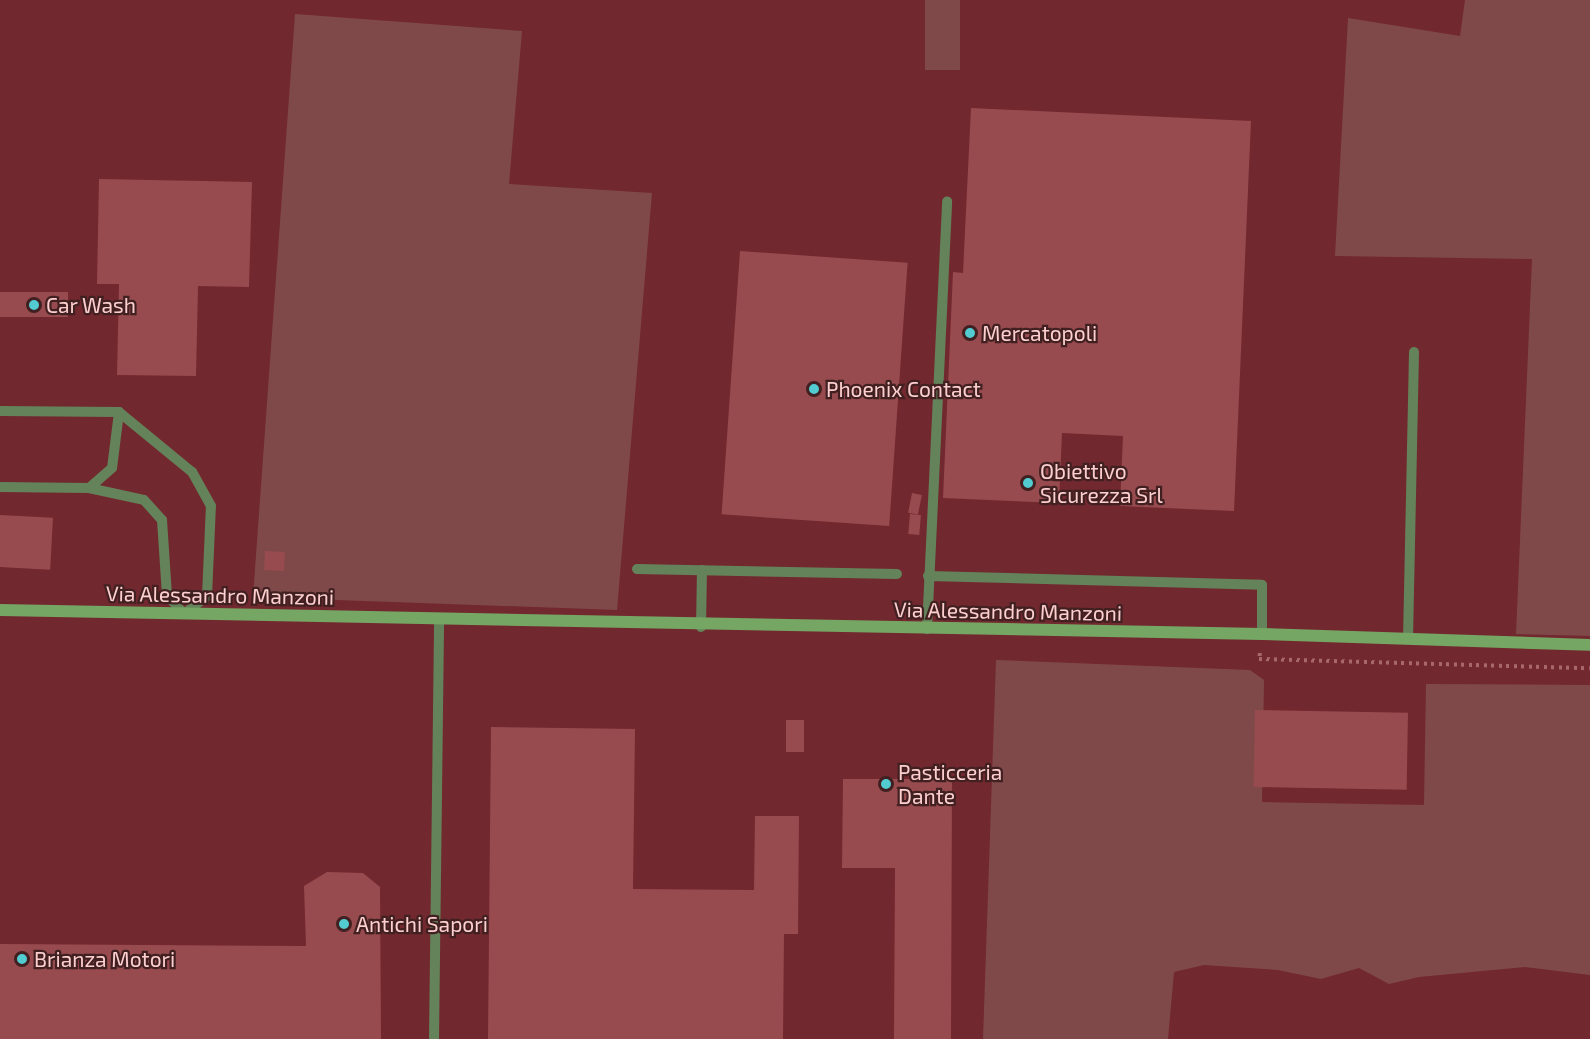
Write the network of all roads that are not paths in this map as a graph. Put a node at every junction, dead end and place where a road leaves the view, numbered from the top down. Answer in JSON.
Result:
{"nodes":[{"id":1,"x":947,"y":201,"type":"dead end"},
{"id":2,"x":1414,"y":352,"type":"dead end"},
{"id":3,"x":0,"y":411,"type":"edge"},
{"id":4,"x":119,"y":412,"type":"junction"},
{"id":5,"x":0,"y":487,"type":"edge"},
{"id":6,"x":89,"y":488,"type":"junction"},
{"id":7,"x":637,"y":568,"type":"dead end"},
{"id":8,"x":702,"y":570,"type":"junction"},
{"id":9,"x":897,"y":574,"type":"dead end"},
{"id":10,"x":928,"y":576,"type":"junction"},
{"id":11,"x":0,"y":610,"type":"edge"},
{"id":12,"x":184,"y":614,"type":"junction"},
{"id":13,"x":439,"y":619,"type":"junction"},
{"id":14,"x":701,"y":627,"type":"junction"},
{"id":15,"x":927,"y":628,"type":"junction"},
{"id":16,"x":1262,"y":634,"type":"junction"},
{"id":17,"x":1408,"y":639,"type":"junction"},
{"id":18,"x":1590,"y":645,"type":"edge"},
{"id":19,"x":434,"y":1039,"type":"edge"}],
"edges":[{"from":1,"to":10,"type":"lane"},
{"from":2,"to":17,"type":"lane"},
{"from":3,"to":4,"type":"lane"},
{"from":4,"to":6,"type":"lane"},
{"from":4,"to":12,"type":"lane"},
{"from":5,"to":6,"type":"lane"},
{"from":6,"to":12,"type":"lane"},
{"from":7,"to":8,"type":"lane"},
{"from":8,"to":9,"type":"lane"},
{"from":8,"to":14,"type":"lane"},
{"from":10,"to":15,"type":"lane"},
{"from":10,"to":16,"type":"lane"},
{"from":11,"to":12,"type":"main road","name":"Via Alessandro Manzoni"},
{"from":12,"to":13,"type":"main road","name":"Via Alessandro Manzoni"},
{"from":13,"to":14,"type":"main road","name":"Via Alessandro Manzoni"},
{"from":13,"to":19,"type":"lane"},
{"from":14,"to":15,"type":"main road","name":"Via Alessandro Manzoni"},
{"from":15,"to":16,"type":"main road","name":"Via Alessandro Manzoni"},
{"from":16,"to":17,"type":"main road","name":"Via Alessandro Manzoni"},
{"from":17,"to":18,"type":"main road","name":"Via Alessandro Manzoni"}]}
